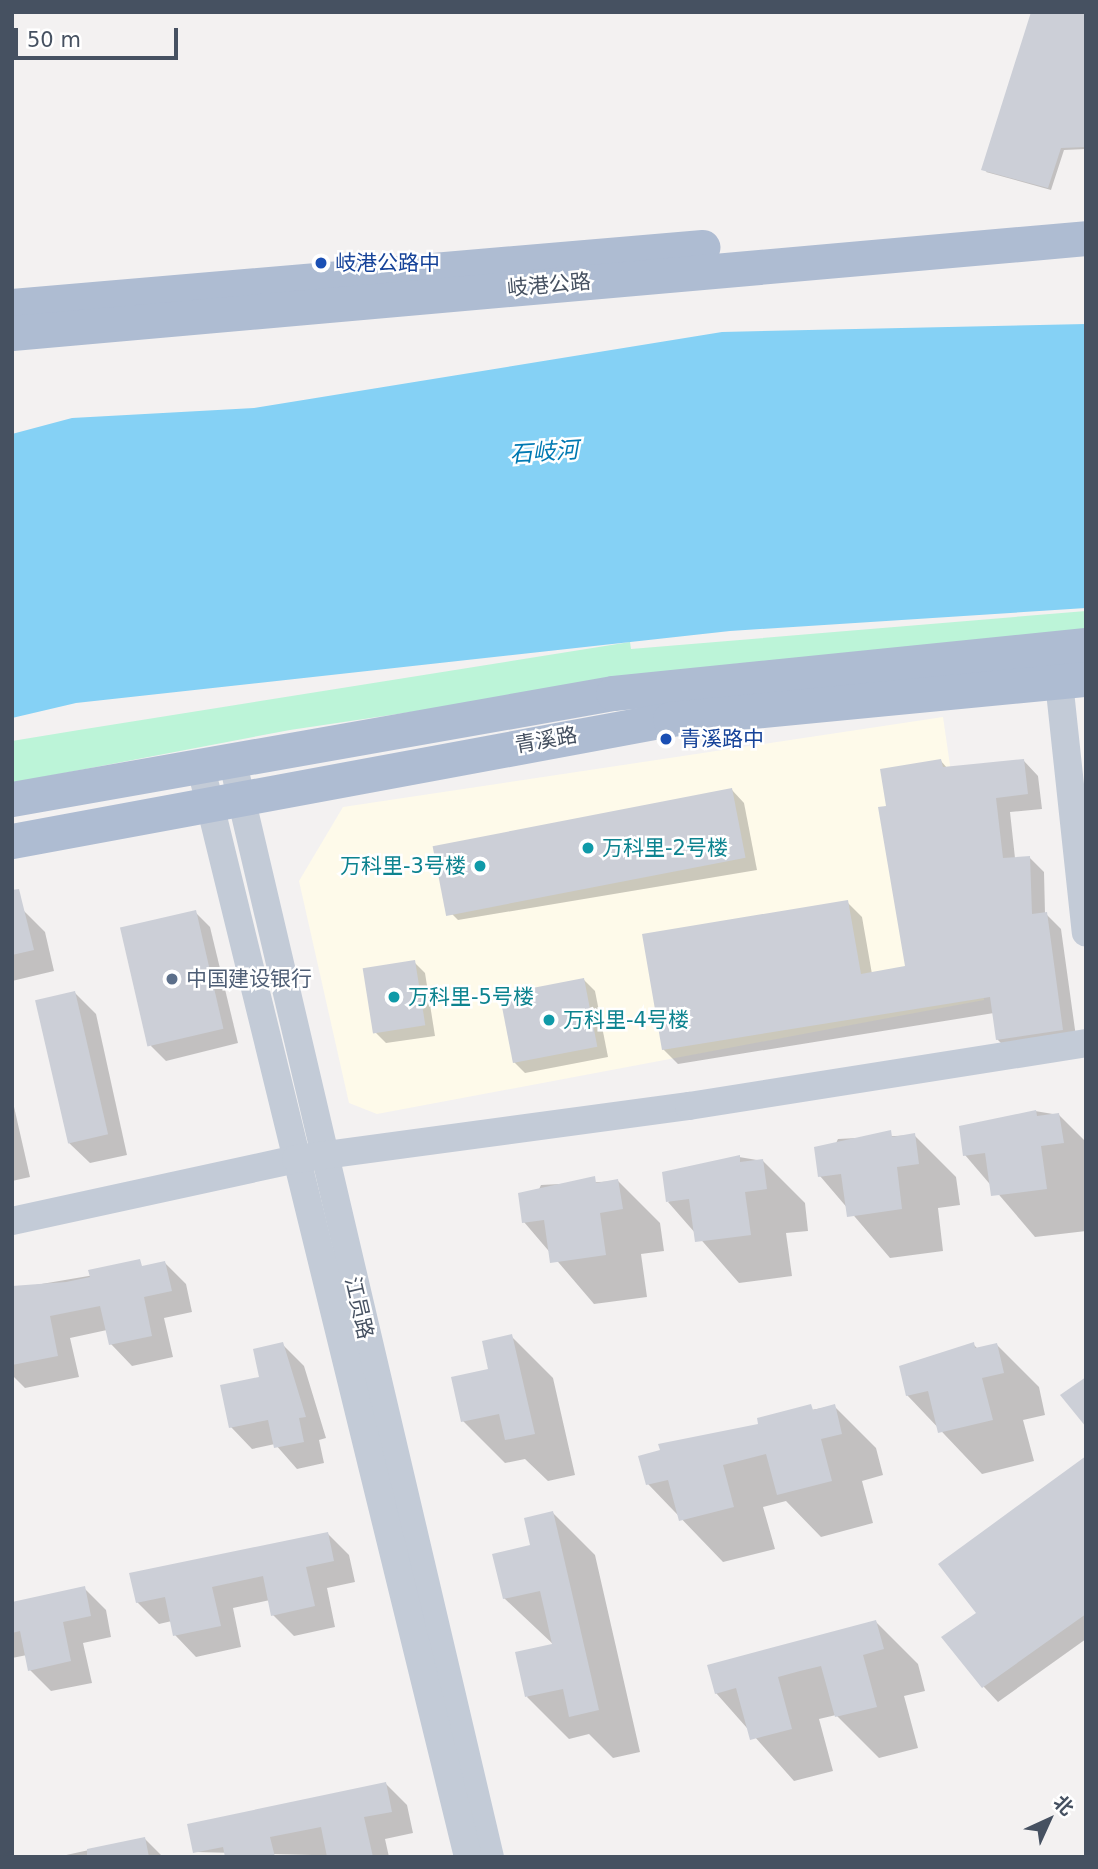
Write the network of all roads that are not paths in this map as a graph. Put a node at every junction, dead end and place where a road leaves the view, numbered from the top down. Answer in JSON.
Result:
{"nodes":[{"id":1,"x":1086,"y":215,"type":"edge"},
{"id":2,"x":1086,"y":238,"type":"edge"},
{"id":3,"x":12,"y":306,"type":"edge"},
{"id":4,"x":12,"y":333,"type":"edge"},
{"id":5,"x":1086,"y":645,"type":"edge"},
{"id":6,"x":1072,"y":680,"type":"edge"},
{"id":7,"x":1075,"y":724,"type":"edge"},
{"id":8,"x":216,"y":762,"type":"junction"},
{"id":9,"x":12,"y":799,"type":"edge"},
{"id":10,"x":222,"y":802,"type":"junction"},
{"id":11,"x":12,"y":841,"type":"edge"},
{"id":12,"x":1086,"y":933,"type":"edge"},
{"id":13,"x":1086,"y":1043,"type":"edge"},
{"id":14,"x":309,"y":1158,"type":"junction"},
{"id":15,"x":12,"y":1221,"type":"edge"},
{"id":16,"x":468,"y":1857,"type":"edge"},
{"id":17,"x":490,"y":1857,"type":"edge"}],
"edges":[{"from":1,"to":3,"type":"main road","name":"岐港公路"},
{"from":2,"to":4,"type":"main road","name":"岐港公路"},
{"from":5,"to":8,"type":"main road","name":"青溪路"},
{"from":6,"to":7,"type":"street"},
{"from":6,"to":10,"type":"main road","name":"青溪路"},
{"from":7,"to":12,"type":"street"},
{"from":8,"to":9,"type":"main road","name":"青溪路"},
{"from":8,"to":10,"type":"street","name":"江员路"},
{"from":10,"to":11,"type":"main road","name":"青溪路"},
{"from":10,"to":14,"type":"street","name":"江员路"},
{"from":13,"to":14,"type":"street"},
{"from":14,"to":15,"type":"street"},
{"from":14,"to":16,"type":"street","name":"江员路"},
{"from":14,"to":17,"type":"street","name":"江员路"}]}
